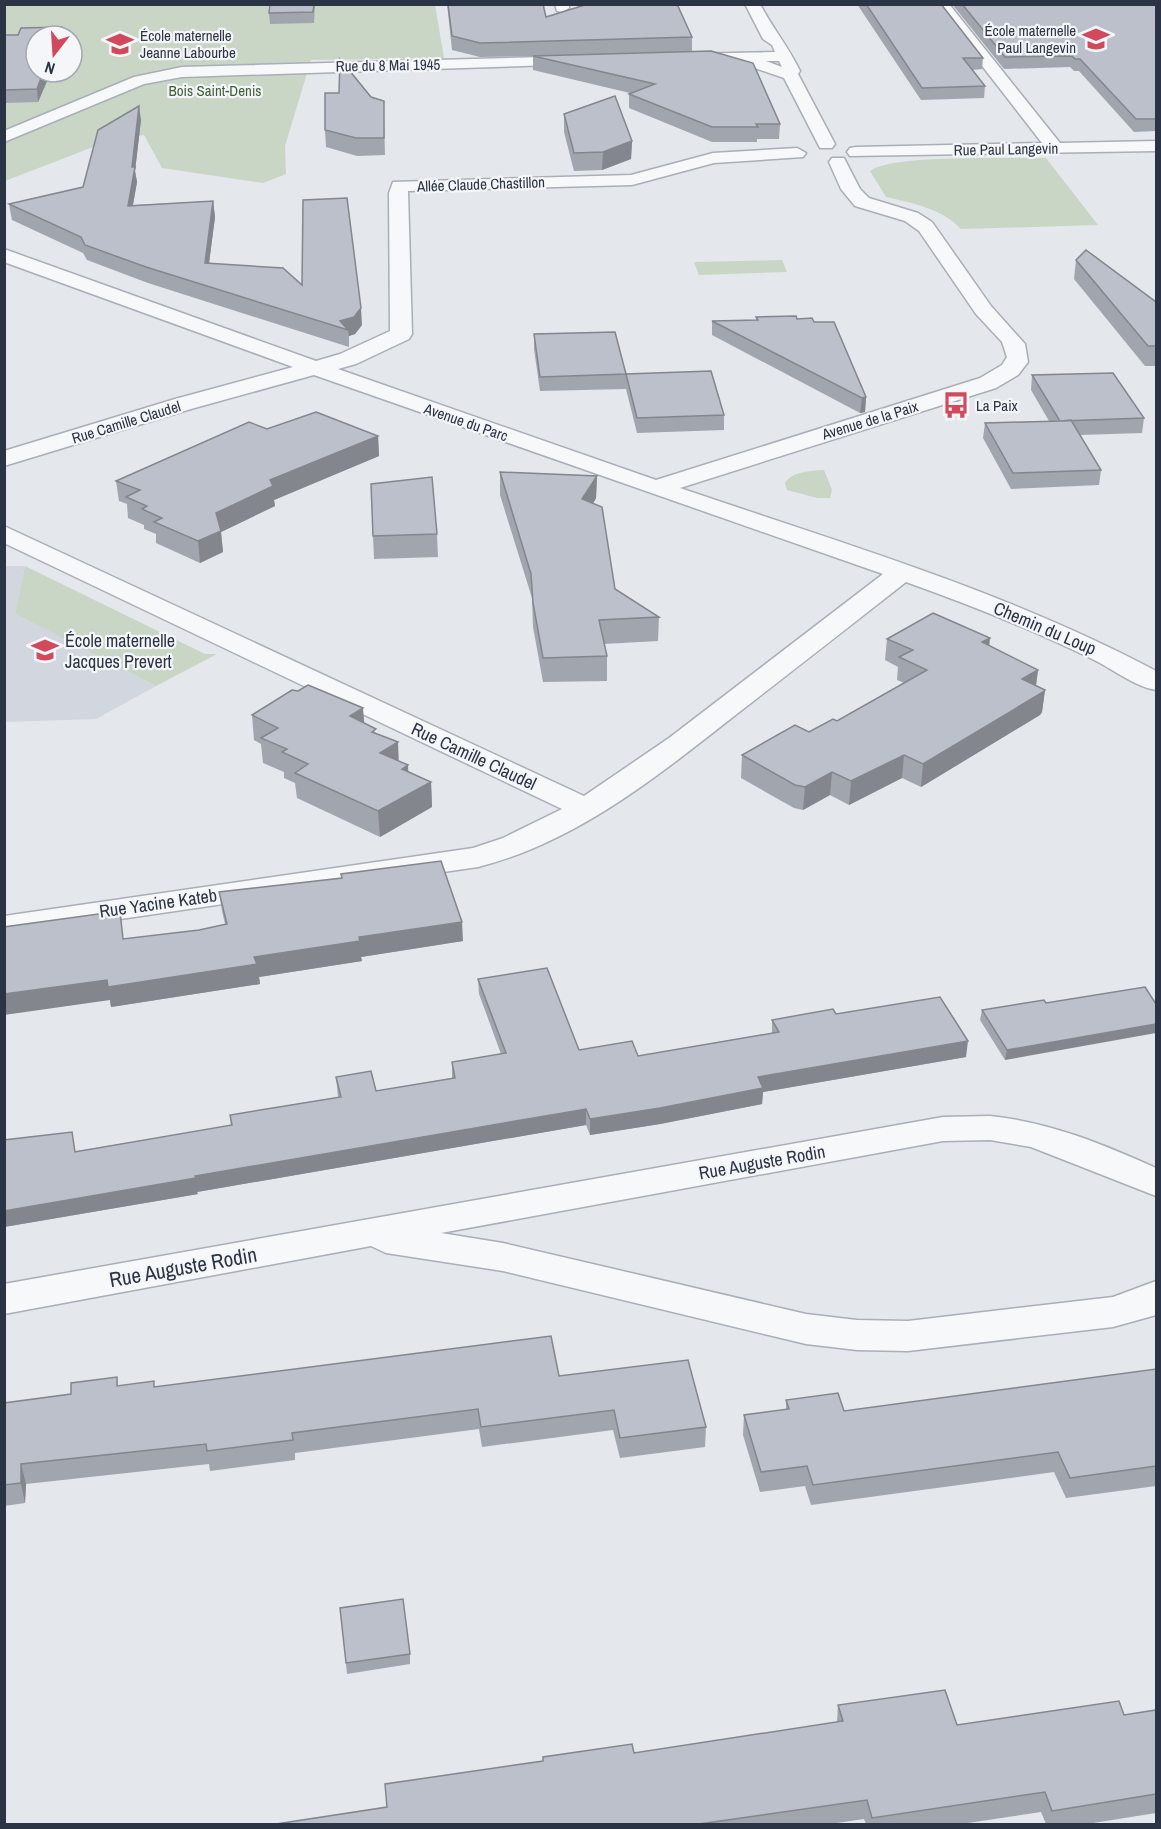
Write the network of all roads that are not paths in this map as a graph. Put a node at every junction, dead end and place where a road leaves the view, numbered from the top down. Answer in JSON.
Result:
{"nodes":[{"id":1,"x":752,"y":4,"type":"edge"},
{"id":2,"x":940,"y":4,"type":"edge"},
{"id":3,"x":771,"y":39,"type":"junction"},
{"id":4,"x":785,"y":56,"type":"junction"},
{"id":5,"x":742,"y":58,"type":"junction"},
{"id":6,"x":677,"y":59,"type":"edge"},
{"id":7,"x":600,"y":61,"type":"edge"},
{"id":8,"x":790,"y":75,"type":"junction"},
{"id":9,"x":4,"y":137,"type":"edge"},
{"id":10,"x":826,"y":144,"type":"junction"},
{"id":11,"x":1156,"y":146,"type":"edge"},
{"id":12,"x":1055,"y":148,"type":"junction"},
{"id":13,"x":856,"y":152,"type":"junction"},
{"id":14,"x":797,"y":153,"type":"junction"},
{"id":15,"x":838,"y":162,"type":"junction"},
{"id":16,"x":4,"y":255,"type":"edge"},
{"id":17,"x":984,"y":311,"type":"junction"},
{"id":18,"x":317,"y":366,"type":"junction"},
{"id":19,"x":4,"y":459,"type":"edge"},
{"id":20,"x":648,"y":484,"type":"junction"},
{"id":21,"x":4,"y":533,"type":"edge"},
{"id":22,"x":917,"y":577,"type":"junction"},
{"id":23,"x":1156,"y":682,"type":"edge"},
{"id":24,"x":587,"y":809,"type":"junction"},
{"id":25,"x":4,"y":926,"type":"edge"},
{"id":26,"x":1156,"y":1183,"type":"edge"},
{"id":27,"x":361,"y":1235,"type":"junction"},
{"id":28,"x":1156,"y":1296,"type":"edge"},
{"id":29,"x":4,"y":1299,"type":"edge"}],
"edges":[{"from":1,"to":3,"type":"street"},
{"from":2,"to":12,"type":"street"},
{"from":3,"to":4,"type":"street"},
{"from":3,"to":5,"type":"street"},
{"from":4,"to":5,"type":"street"},
{"from":4,"to":8,"type":"street"},
{"from":5,"to":6,"type":"street"},
{"from":5,"to":8,"type":"street"},
{"from":7,"to":9,"type":"street","name":"Rue du 8 Mai 1945"},
{"from":8,"to":10,"type":"street"},
{"from":10,"to":13,"type":"street"},
{"from":10,"to":14,"type":"street"},
{"from":11,"to":12,"type":"street","name":"Rue Paul Langevin"},
{"from":12,"to":13,"type":"street","name":"Rue Paul Langevin"},
{"from":13,"to":15,"type":"street"},
{"from":14,"to":15,"type":"street"},
{"from":14,"to":18,"type":"street","name":"Allée Claude Chastillon"},
{"from":15,"to":17,"type":"street","name":"Avenue de la Paix"},
{"from":16,"to":18,"type":"street","name":"Avenue du Parc"},
{"from":17,"to":20,"type":"street","name":"Avenue de la Paix"},
{"from":17,"to":20,"type":"street","name":"Avenue de la Paix"},
{"from":18,"to":19,"type":"street","name":"Rue Camille Claudel"},
{"from":18,"to":20,"type":"street","name":"Avenue du Parc"},
{"from":20,"to":22,"type":"street","name":"Avenue du Parc"},
{"from":21,"to":24,"type":"street","name":"Rue Camille Claudel"},
{"from":22,"to":23,"type":"street","name":"Chemin du Loup"},
{"from":22,"to":24,"type":"street"},
{"from":24,"to":25,"type":"street","name":"Rue Yacine Kateb"},
{"from":26,"to":27,"type":"street","name":"Rue Auguste Rodin"},
{"from":27,"to":28,"type":"street","name":"Rue Auguste Rodin"},
{"from":27,"to":29,"type":"street","name":"Rue Auguste Rodin"}]}
